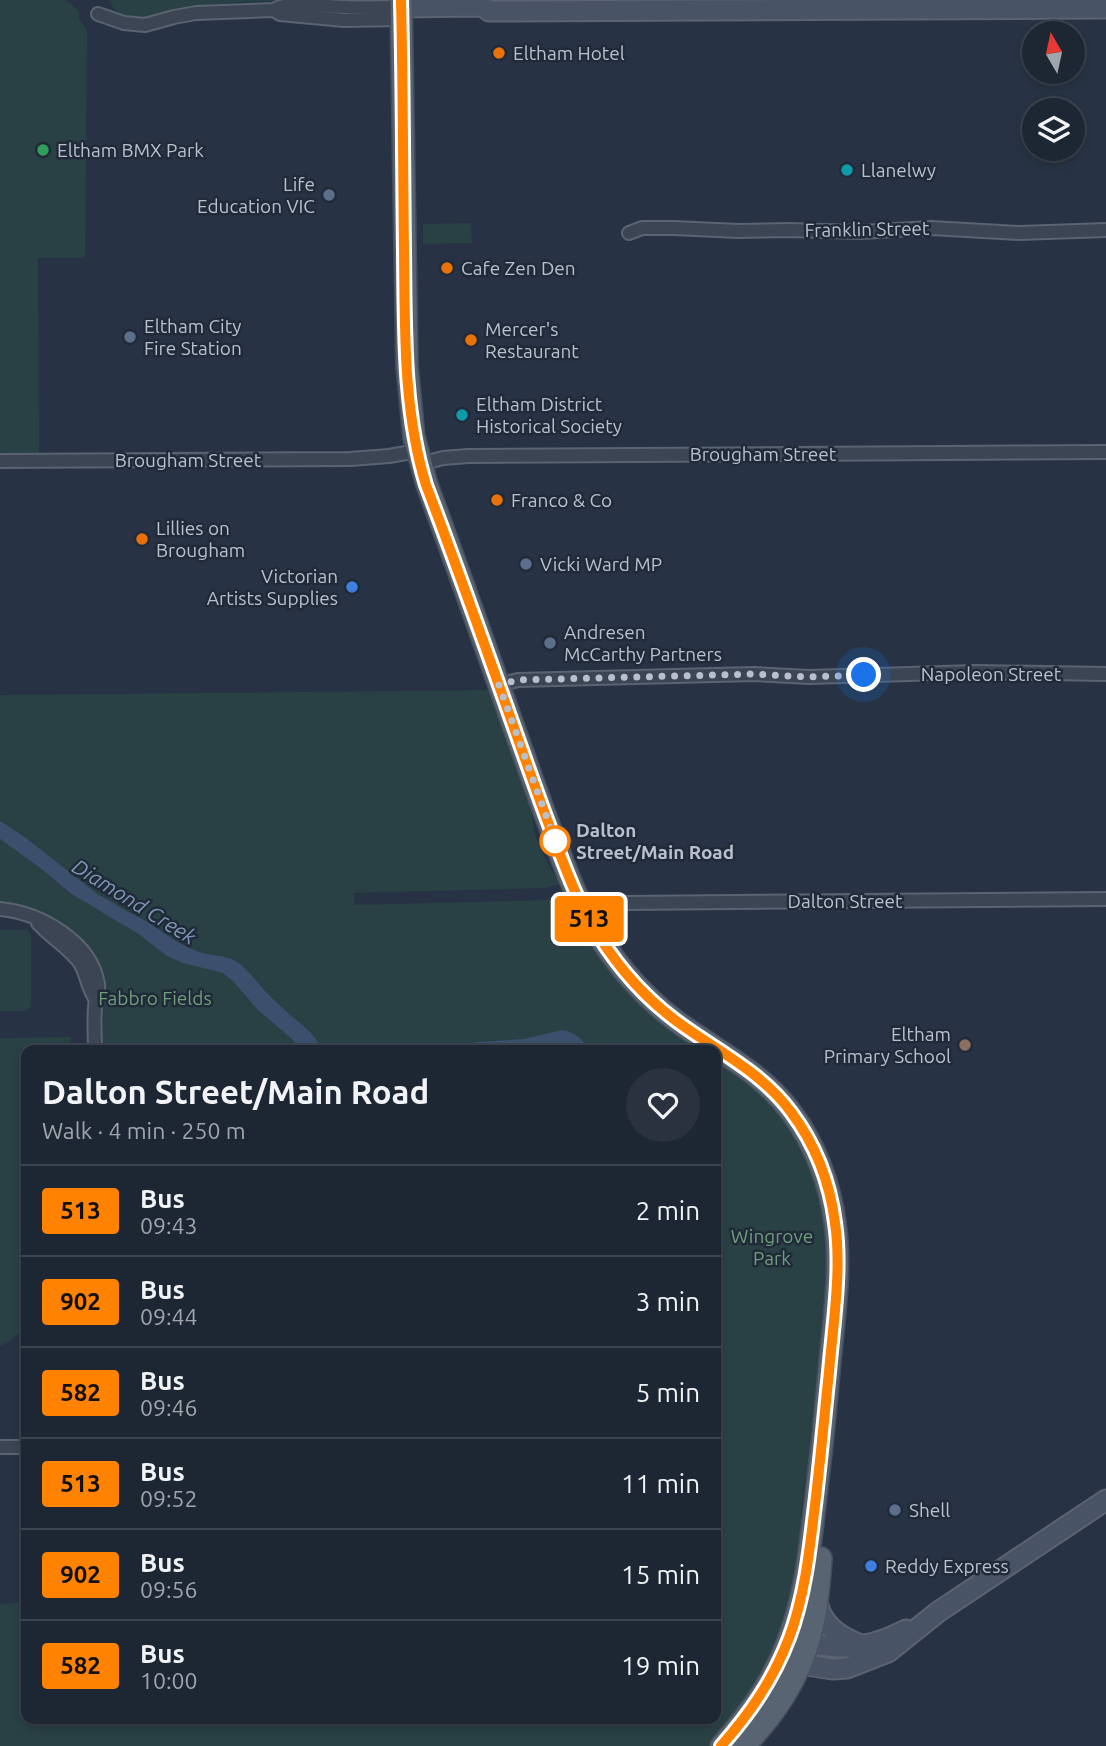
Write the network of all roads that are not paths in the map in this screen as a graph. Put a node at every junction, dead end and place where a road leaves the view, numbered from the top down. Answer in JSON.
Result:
{"nodes":[{"id":1,"x":1106,"y":8,"type":"edge"},
{"id":2,"x":401,"y":9,"type":"edge"},
{"id":3,"x":97,"y":14,"type":"dead end"},
{"id":4,"x":1106,"y":230,"type":"edge"},
{"id":5,"x":629,"y":233,"type":"dead end"},
{"id":6,"x":1106,"y":452,"type":"edge"},
{"id":7,"x":418,"y":457,"type":"junction"},
{"id":8,"x":0,"y":461,"type":"edge"},
{"id":9,"x":1106,"y":674,"type":"edge"},
{"id":10,"x":499,"y":685,"type":"junction"},
{"id":11,"x":1106,"y":899,"type":"edge"},
{"id":12,"x":0,"y":909,"type":"edge"},
{"id":13,"x":585,"y":912,"type":"junction"},
{"id":14,"x":95,"y":1045,"type":"edge"},
{"id":15,"x":713,"y":1045,"type":"edge"},
{"id":16,"x":721,"y":1051,"type":"edge"},
{"id":17,"x":0,"y":1447,"type":"edge"},
{"id":18,"x":21,"y":1447,"type":"edge"},
{"id":19,"x":1106,"y":1500,"type":"edge"},
{"id":20,"x":813,"y":1566,"type":"junction"},
{"id":21,"x":817,"y":1599,"type":"junction"},
{"id":22,"x":929,"y":1618,"type":"junction"},
{"id":23,"x":856,"y":1646,"type":"junction"},
{"id":24,"x":783,"y":1651,"type":"junction"},
{"id":25,"x":888,"y":1652,"type":"junction"},
{"id":26,"x":805,"y":1655,"type":"junction"},
{"id":27,"x":721,"y":1746,"type":"edge"},
{"id":28,"x":744,"y":1746,"type":"edge"}],
"edges":[{"from":1,"to":2,"type":"street"},
{"from":2,"to":3,"type":"street"},
{"from":2,"to":7,"type":"main road"},
{"from":4,"to":5,"type":"street","name":"Franklin Street"},
{"from":6,"to":7,"type":"street","name":"Brougham Street"},
{"from":7,"to":8,"type":"street","name":"Brougham Street"},
{"from":7,"to":10,"type":"main road"},
{"from":9,"to":10,"type":"street","name":"Napoleon Street"},
{"from":10,"to":13,"type":"main road"},
{"from":11,"to":13,"type":"street","name":"Dalton Street"},
{"from":12,"to":14,"type":"street"},
{"from":13,"to":15,"type":"main road"},
{"from":16,"to":20,"type":"main road"},
{"from":17,"to":18,"type":"street"},
{"from":19,"to":22,"type":"street"},
{"from":20,"to":21,"type":"main road"},
{"from":20,"to":24,"type":"main road"},
{"from":21,"to":23,"type":"street"},
{"from":21,"to":26,"type":"main road"},
{"from":22,"to":23,"type":"street"},
{"from":22,"to":25,"type":"street"},
{"from":23,"to":25,"type":"street"},
{"from":23,"to":26,"type":"street"},
{"from":24,"to":26,"type":"main road"},
{"from":24,"to":27,"type":"main road"},
{"from":25,"to":26,"type":"street"},
{"from":26,"to":28,"type":"main road"}]}
